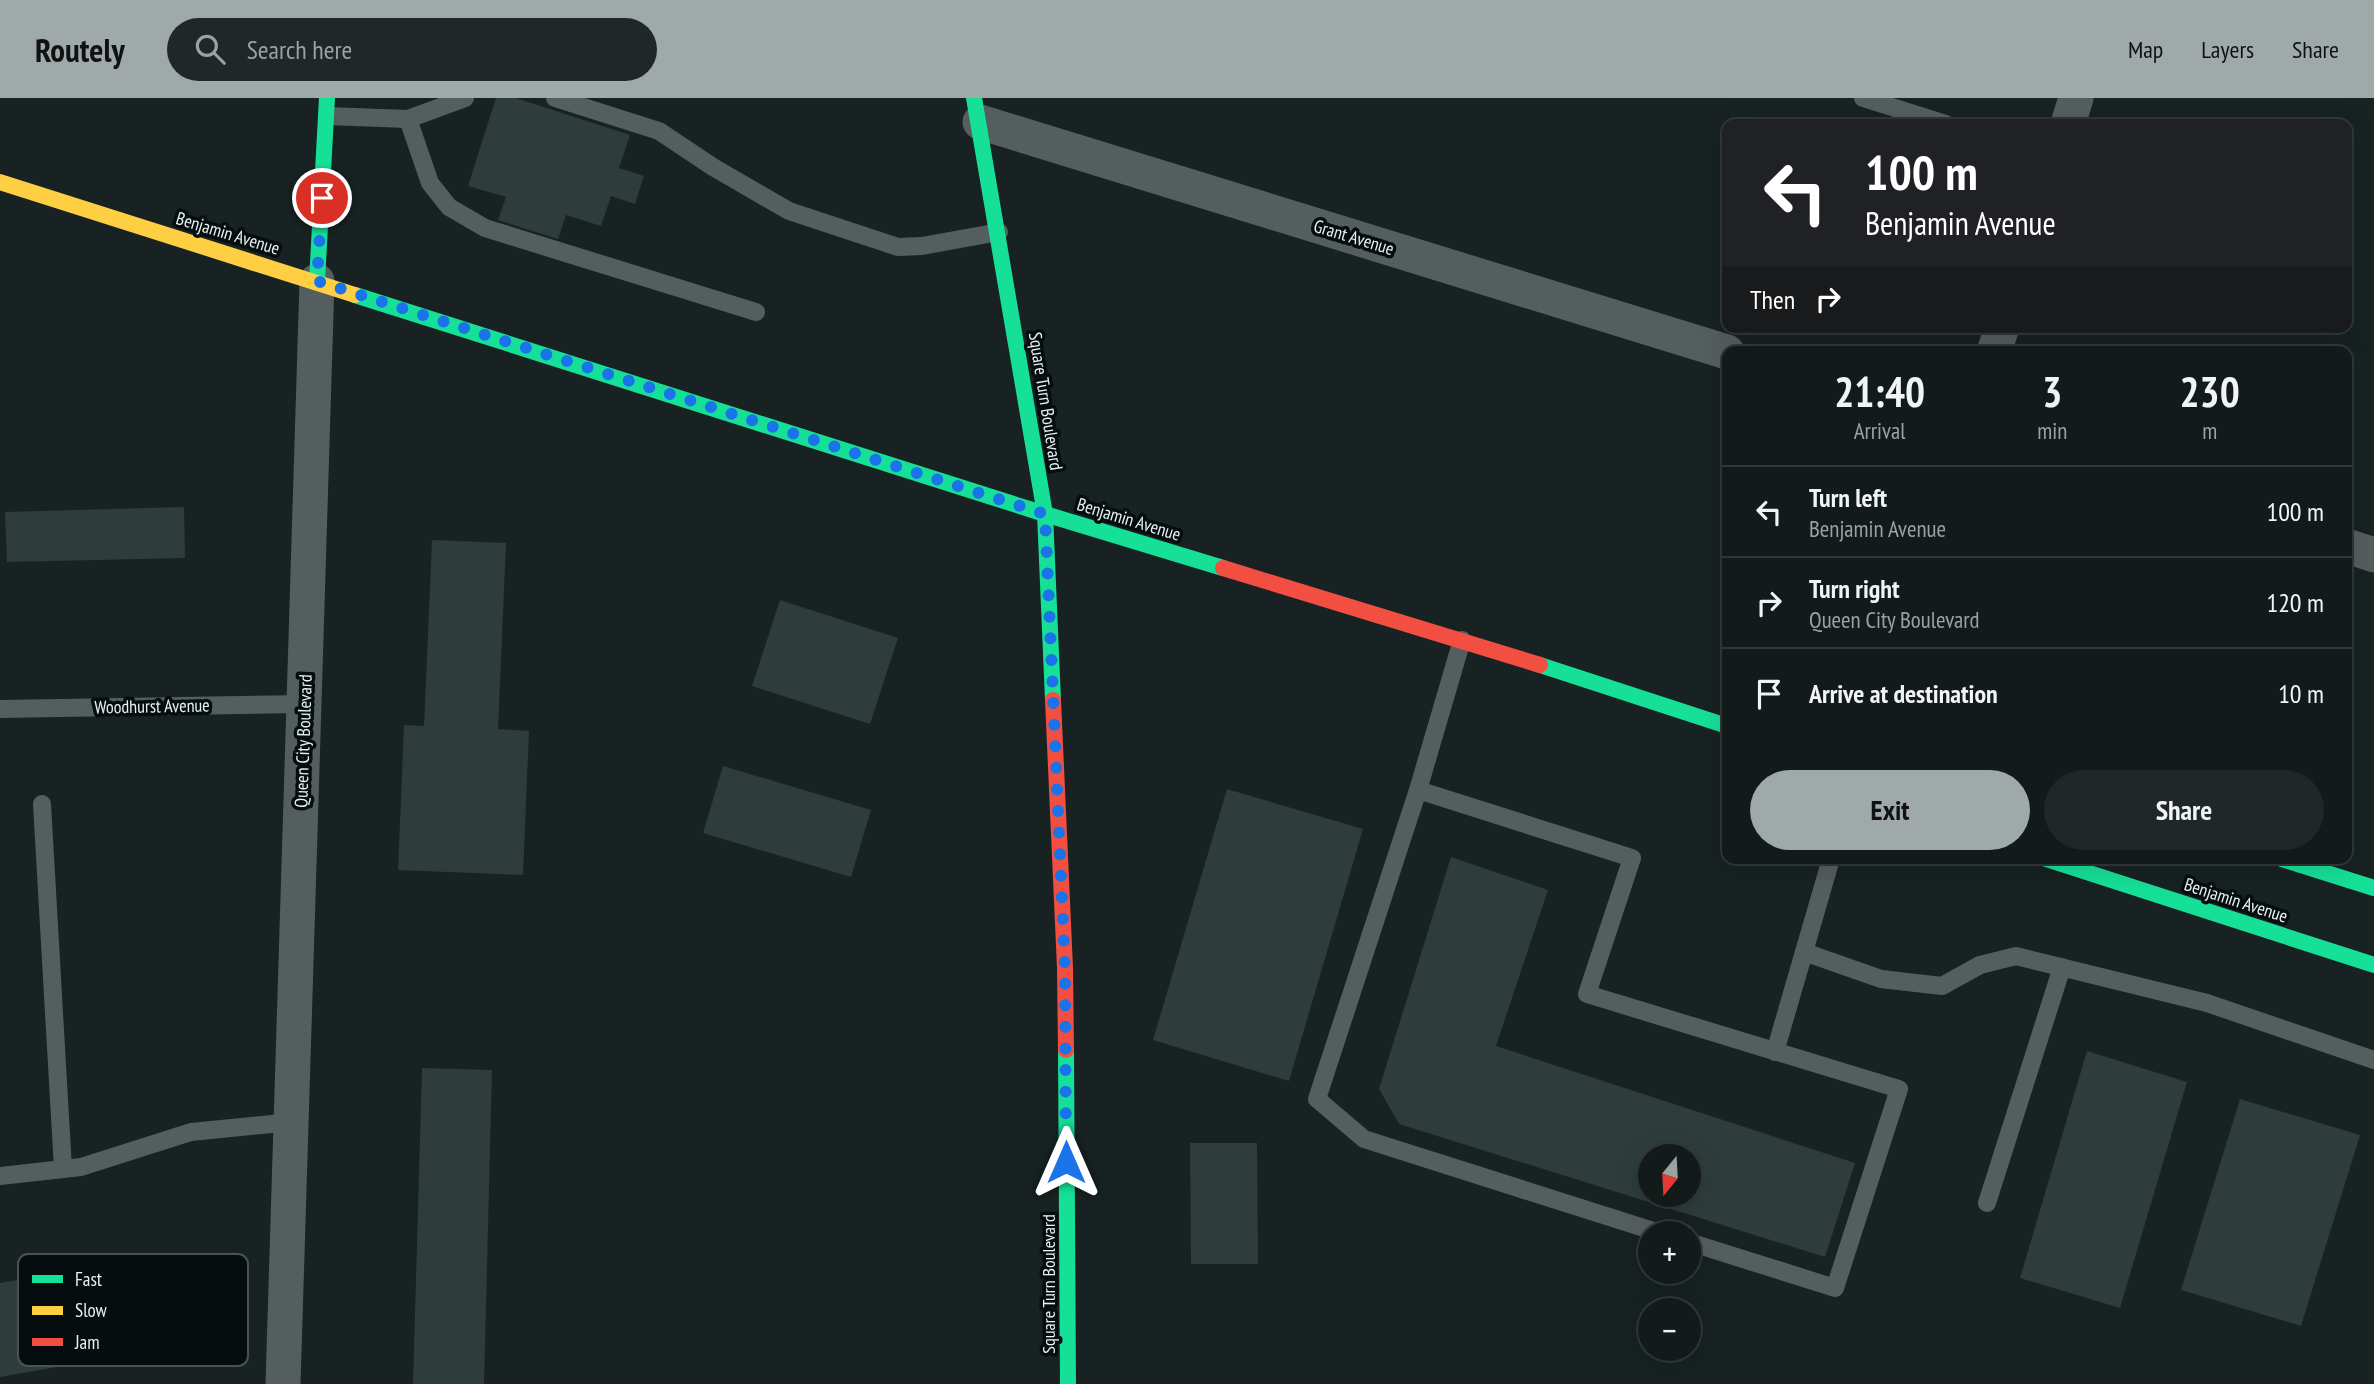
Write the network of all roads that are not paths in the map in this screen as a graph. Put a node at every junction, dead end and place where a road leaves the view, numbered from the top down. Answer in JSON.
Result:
{"nodes":[{"id":1,"x":465,"y":98,"type":"edge"},
{"id":2,"x":555,"y":98,"type":"edge"},
{"id":3,"x":1863,"y":98,"type":"edge"},
{"id":4,"x":2076,"y":98,"type":"edge"},
{"id":5,"x":327,"y":107,"type":"edge"},
{"id":6,"x":977,"y":110,"type":"edge"},
{"id":7,"x":408,"y":119,"type":"junction"},
{"id":8,"x":1930,"y":119,"type":"edge"},
{"id":9,"x":2069,"y":119,"type":"edge"},
{"id":10,"x":0,"y":182,"type":"edge"},
{"id":11,"x":999,"y":232,"type":"junction"},
{"id":12,"x":317,"y":281,"type":"junction"},
{"id":13,"x":755,"y":312,"type":"dead end"},
{"id":14,"x":1722,"y":350,"type":"edge"},
{"id":15,"x":1045,"y":514,"type":"junction"},
{"id":16,"x":2352,"y":548,"type":"edge"},
{"id":17,"x":2374,"y":555,"type":"edge"},
{"id":18,"x":1462,"y":640,"type":"junction"},
{"id":19,"x":304,"y":704,"type":"junction"},
{"id":20,"x":0,"y":709,"type":"edge"},
{"id":21,"x":1722,"y":724,"type":"edge"},
{"id":22,"x":1418,"y":790,"type":"junction"},
{"id":23,"x":42,"y":804,"type":"dead end"},
{"id":24,"x":1830,"y":864,"type":"edge"},
{"id":25,"x":2061,"y":864,"type":"edge"},
{"id":26,"x":2298,"y":864,"type":"edge"},
{"id":27,"x":2374,"y":888,"type":"edge"},
{"id":28,"x":1804,"y":952,"type":"junction"},
{"id":29,"x":2374,"y":965,"type":"edge"},
{"id":30,"x":2062,"y":967,"type":"junction"},
{"id":31,"x":1775,"y":1052,"type":"junction"},
{"id":32,"x":2374,"y":1060,"type":"edge"},
{"id":33,"x":292,"y":1122,"type":"junction"},
{"id":34,"x":63,"y":1169,"type":"junction"},
{"id":35,"x":0,"y":1176,"type":"edge"},
{"id":36,"x":1987,"y":1203,"type":"dead end"},
{"id":37,"x":1638,"y":1226,"type":"edge"},
{"id":38,"x":1701,"y":1246,"type":"edge"},
{"id":39,"x":283,"y":1384,"type":"edge"},
{"id":40,"x":1068,"y":1384,"type":"edge"}],
"edges":[{"from":1,"to":7,"type":"lane"},
{"from":2,"to":11,"type":"lane"},
{"from":3,"to":8,"type":"lane"},
{"from":4,"to":9,"type":"street"},
{"from":5,"to":7,"type":"lane"},
{"from":5,"to":12,"type":"main road","name":"Queen City Boulevard"},
{"from":6,"to":11,"type":"main road","name":"Square Turn Boulevard"},
{"from":6,"to":14,"type":"street","name":"Grant Avenue"},
{"from":7,"to":13,"type":"lane"},
{"from":10,"to":12,"type":"main road","name":"Benjamin Avenue"},
{"from":11,"to":15,"type":"main road","name":"Square Turn Boulevard"},
{"from":12,"to":15,"type":"main road","name":"Benjamin Avenue"},
{"from":12,"to":19,"type":"street","name":"Queen City Boulevard"},
{"from":15,"to":18,"type":"main road","name":"Benjamin Avenue"},
{"from":15,"to":40,"type":"main road","name":"Square Turn Boulevard"},
{"from":16,"to":17,"type":"street"},
{"from":18,"to":21,"type":"main road","name":"Benjamin Avenue"},
{"from":18,"to":22,"type":"lane"},
{"from":19,"to":20,"type":"lane","name":"Woodhurst Avenue"},
{"from":19,"to":33,"type":"street","name":"Queen City Boulevard"},
{"from":22,"to":31,"type":"lane"},
{"from":22,"to":37,"type":"lane"},
{"from":23,"to":34,"type":"lane"},
{"from":24,"to":28,"type":"lane"},
{"from":25,"to":29,"type":"main road","name":"Benjamin Avenue"},
{"from":26,"to":27,"type":"main road"},
{"from":28,"to":30,"type":"lane"},
{"from":28,"to":31,"type":"lane"},
{"from":30,"to":32,"type":"lane"},
{"from":30,"to":36,"type":"lane"},
{"from":31,"to":38,"type":"lane"},
{"from":33,"to":34,"type":"lane"},
{"from":33,"to":39,"type":"street","name":"Queen City Boulevard"},
{"from":34,"to":35,"type":"lane"}]}
